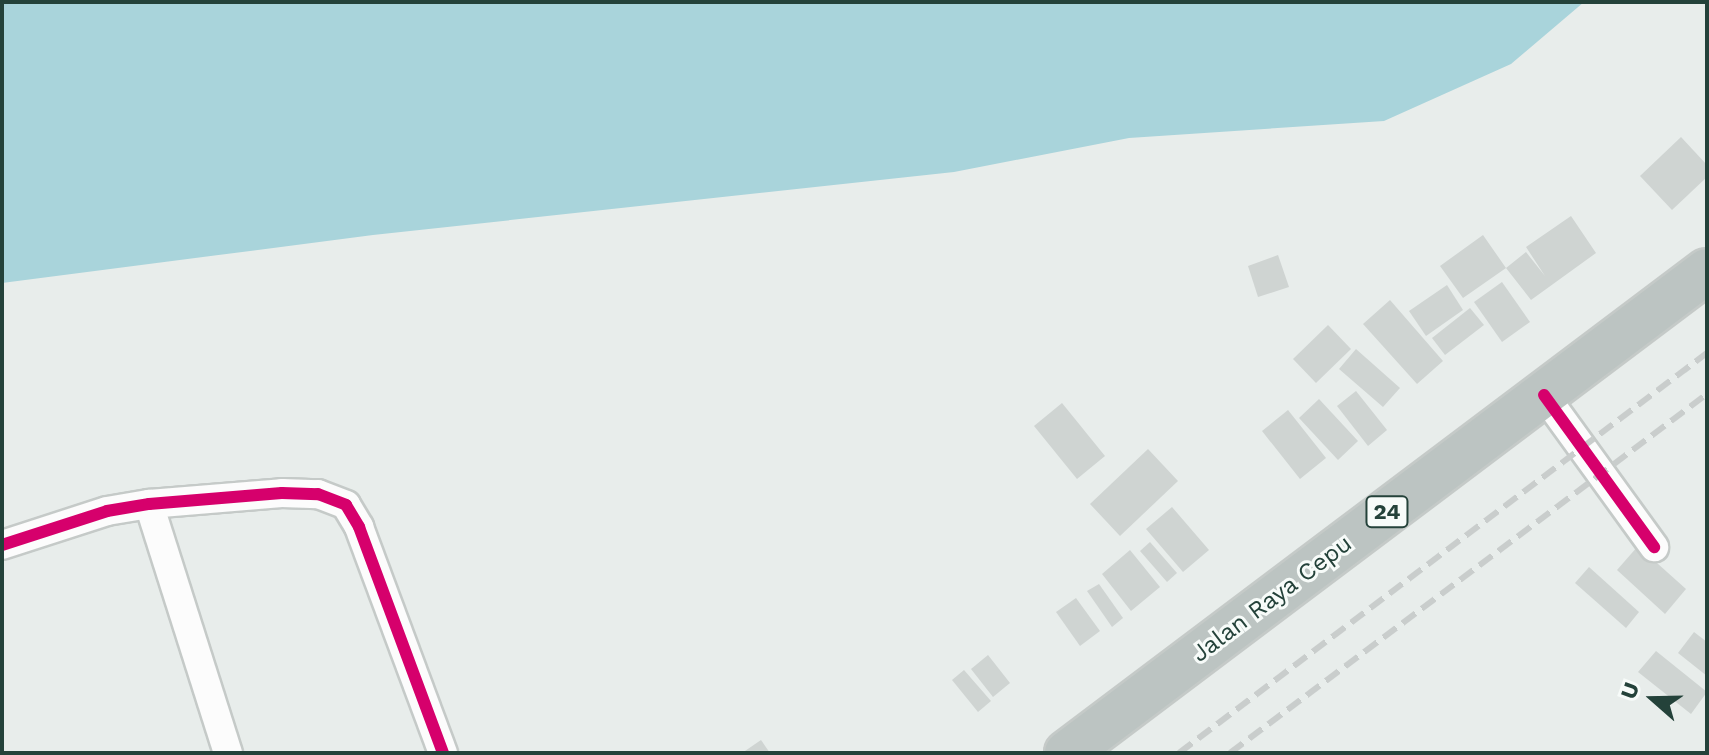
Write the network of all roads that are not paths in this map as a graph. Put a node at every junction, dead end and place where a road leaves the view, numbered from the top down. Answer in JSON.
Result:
{"nodes":[{"id":1,"x":1707,"y":271,"type":"edge"},
{"id":2,"x":1544,"y":395,"type":"junction"},
{"id":3,"x":149,"y":504,"type":"junction"},
{"id":4,"x":2,"y":545,"type":"edge"},
{"id":5,"x":1654,"y":547,"type":"dead end"},
{"id":6,"x":228,"y":753,"type":"edge"},
{"id":7,"x":443,"y":753,"type":"edge"},
{"id":8,"x":1068,"y":753,"type":"edge"}],
"edges":[{"from":1,"to":2,"type":"highway","name":"Jalan Raya Cepu","number":"24"},
{"from":2,"to":5,"type":"street"},
{"from":2,"to":8,"type":"highway","name":"Jalan Raya Cepu","number":"24"},
{"from":3,"to":4,"type":"street"},
{"from":3,"to":6,"type":"street"},
{"from":3,"to":7,"type":"street"}]}
